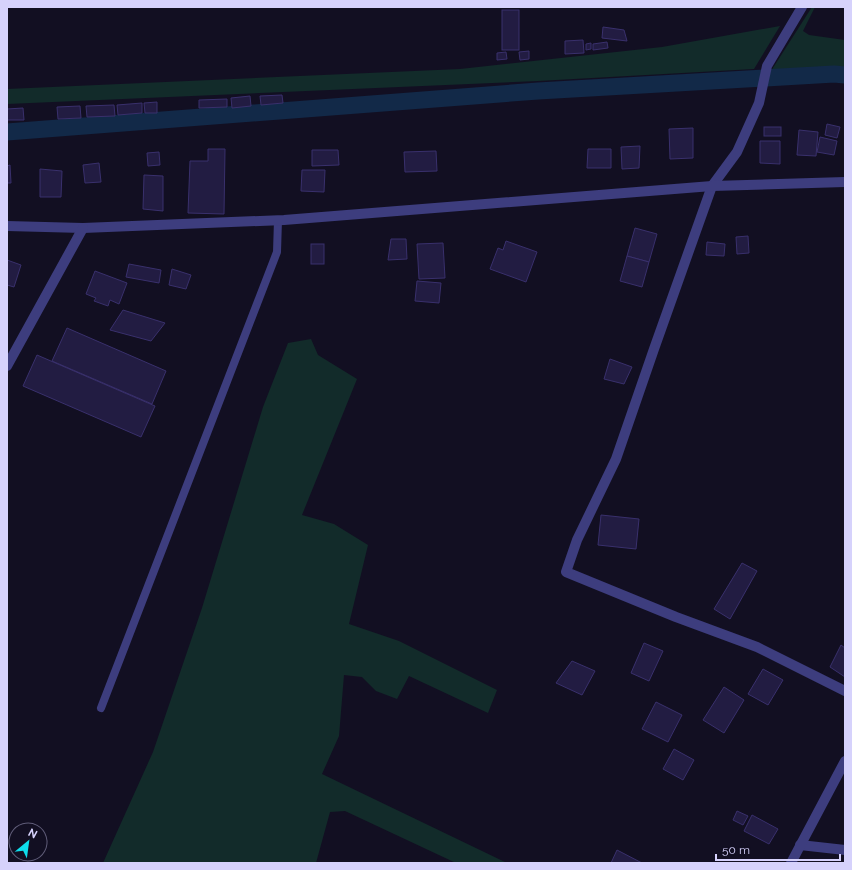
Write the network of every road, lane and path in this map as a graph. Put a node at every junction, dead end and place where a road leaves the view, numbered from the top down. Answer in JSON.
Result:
{"nodes":[{"id":1,"x":802,"y":7,"type":"edge"},
{"id":2,"x":845,"y":182,"type":"edge"},
{"id":3,"x":712,"y":186,"type":"junction"},
{"id":4,"x":278,"y":220,"type":"junction"},
{"id":5,"x":7,"y":226,"type":"edge"},
{"id":6,"x":83,"y":228,"type":"junction"},
{"id":7,"x":7,"y":366,"type":"edge"},
{"id":8,"x":845,"y":691,"type":"edge"},
{"id":9,"x":101,"y":708,"type":"dead end"},
{"id":10,"x":845,"y":760,"type":"edge"},
{"id":11,"x":800,"y":844,"type":"junction"},
{"id":12,"x":845,"y":850,"type":"edge"},
{"id":13,"x":791,"y":863,"type":"edge"}],
"edges":[{"from":1,"to":3,"type":"street"},
{"from":2,"to":3,"type":"street"},
{"from":3,"to":4,"type":"street"},
{"from":3,"to":8,"type":"street"},
{"from":4,"to":6,"type":"street"},
{"from":4,"to":9,"type":"lane"},
{"from":5,"to":6,"type":"street"},
{"from":6,"to":7,"type":"street"},
{"from":10,"to":11,"type":"street"},
{"from":11,"to":12,"type":"street"},
{"from":11,"to":13,"type":"street"}]}
